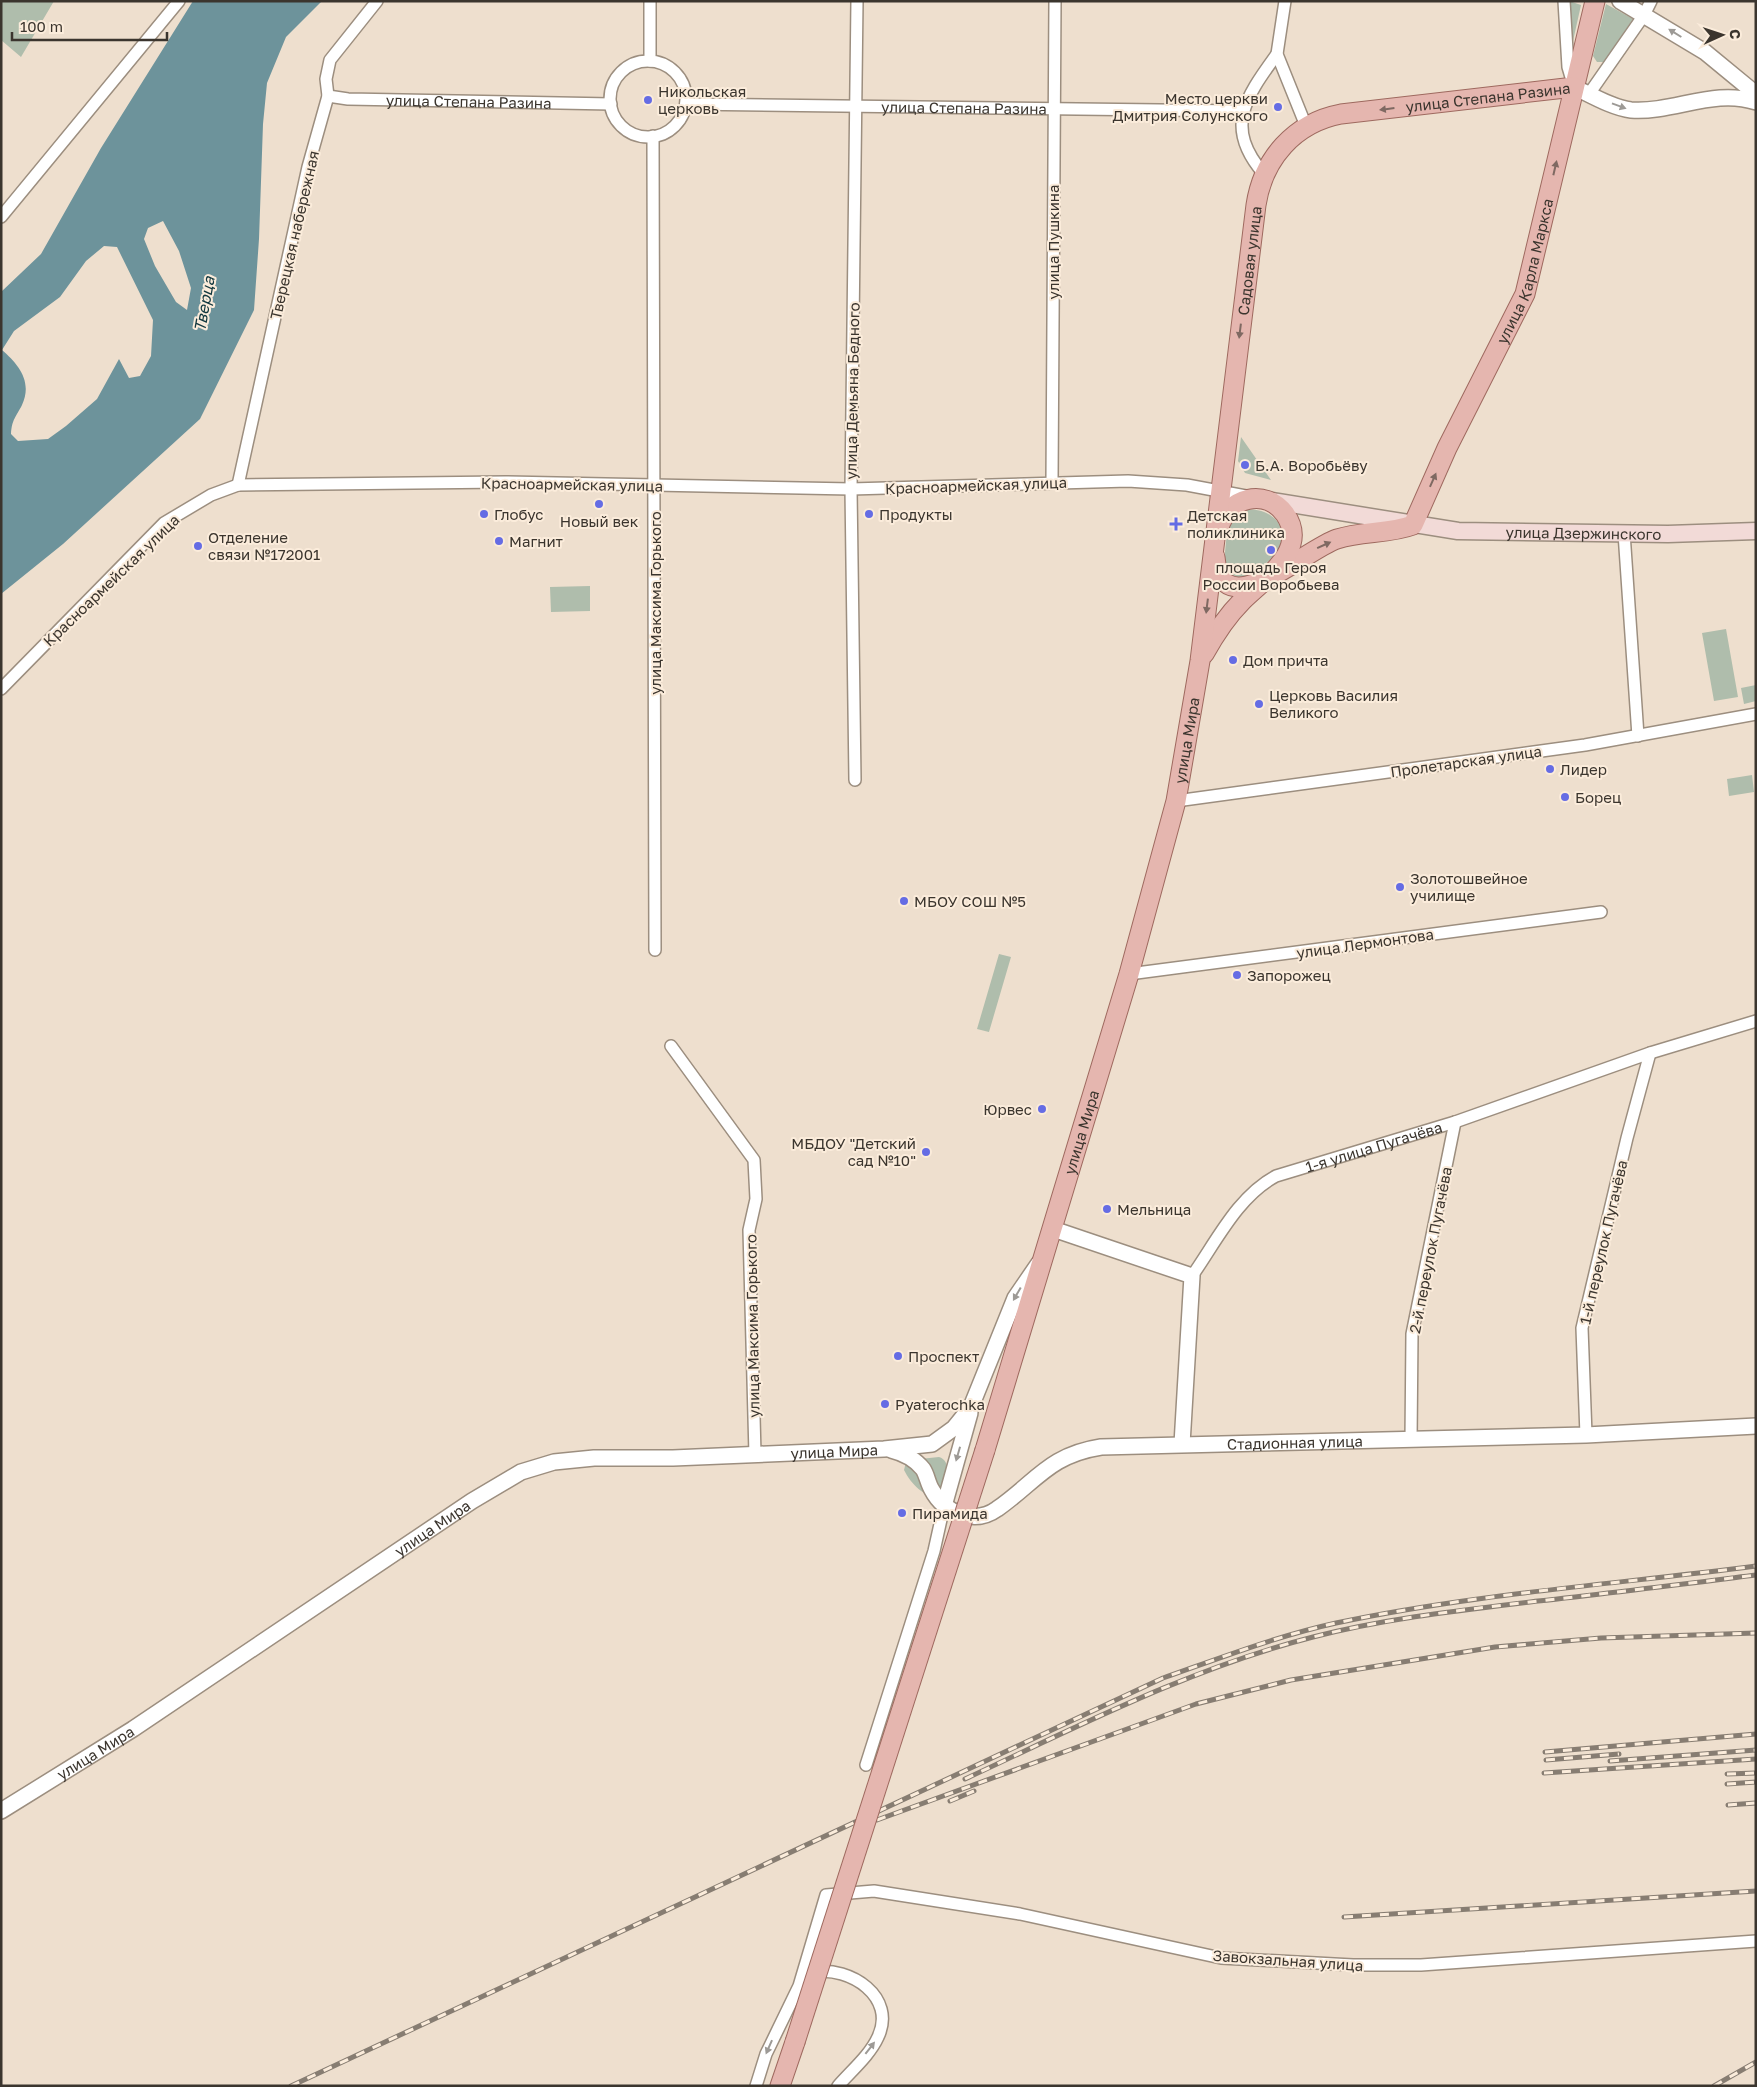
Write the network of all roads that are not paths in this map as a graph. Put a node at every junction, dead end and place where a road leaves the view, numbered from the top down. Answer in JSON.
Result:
{"nodes":[{"id":1,"x":179,"y":1,"type":"edge"},
{"id":2,"x":377,"y":1,"type":"edge"},
{"id":3,"x":650,"y":1,"type":"edge"},
{"id":4,"x":857,"y":1,"type":"edge"},
{"id":5,"x":1055,"y":1,"type":"edge"},
{"id":6,"x":1284,"y":1,"type":"edge"},
{"id":7,"x":1564,"y":1,"type":"edge"},
{"id":8,"x":1595,"y":1,"type":"edge"},
{"id":9,"x":1620,"y":1,"type":"edge"},
{"id":10,"x":1647,"y":8,"type":"edge"},
{"id":11,"x":1276,"y":54,"type":"junction"},
{"id":12,"x":650,"y":61,"type":"junction"},
{"id":13,"x":1582,"y":90,"type":"junction"},
{"id":14,"x":1756,"y":94,"type":"edge"},
{"id":15,"x":328,"y":96,"type":"junction"},
{"id":16,"x":1756,"y":102,"type":"edge"},
{"id":17,"x":611,"y":104,"type":"junction"},
{"id":18,"x":686,"y":104,"type":"junction"},
{"id":19,"x":856,"y":107,"type":"junction"},
{"id":20,"x":1054,"y":110,"type":"junction"},
{"id":21,"x":1242,"y":111,"type":"junction"},
{"id":22,"x":1306,"y":126,"type":"junction"},
{"id":23,"x":653,"y":136,"type":"junction"},
{"id":24,"x":1264,"y":174,"type":"junction"},
{"id":25,"x":1,"y":217,"type":"edge"},
{"id":26,"x":1052,"y":482,"type":"junction"},
{"id":27,"x":654,"y":484,"type":"junction"},
{"id":28,"x":238,"y":485,"type":"junction"},
{"id":29,"x":851,"y":489,"type":"junction"},
{"id":30,"x":1220,"y":491,"type":"junction"},
{"id":31,"x":1263,"y":499,"type":"junction"},
{"id":32,"x":1413,"y":524,"type":"junction"},
{"id":33,"x":1756,"y":531,"type":"edge"},
{"id":34,"x":1624,"y":533,"type":"junction"},
{"id":35,"x":1215,"y":541,"type":"junction"},
{"id":36,"x":1267,"y":578,"type":"junction"},
{"id":37,"x":1200,"y":661,"type":"junction"},
{"id":38,"x":1,"y":689,"type":"edge"},
{"id":39,"x":1756,"y":714,"type":"edge"},
{"id":40,"x":1638,"y":736,"type":"junction"},
{"id":41,"x":855,"y":780,"type":"dead end"},
{"id":42,"x":1176,"y":801,"type":"junction"},
{"id":43,"x":1601,"y":912,"type":"dead end"},
{"id":44,"x":655,"y":950,"type":"dead end"},
{"id":45,"x":1129,"y":974,"type":"junction"},
{"id":46,"x":1756,"y":1021,"type":"edge"},
{"id":47,"x":670,"y":1046,"type":"dead end"},
{"id":48,"x":1650,"y":1053,"type":"junction"},
{"id":49,"x":1455,"y":1122,"type":"junction"},
{"id":50,"x":1053,"y":1229,"type":"junction"},
{"id":51,"x":1045,"y":1254,"type":"junction"},
{"id":52,"x":1192,"y":1276,"type":"junction"},
{"id":53,"x":971,"y":1407,"type":"junction"},
{"id":54,"x":1756,"y":1426,"type":"edge"},
{"id":55,"x":1586,"y":1435,"type":"junction"},
{"id":56,"x":1411,"y":1440,"type":"junction"},
{"id":57,"x":932,"y":1444,"type":"junction"},
{"id":58,"x":1182,"y":1444,"type":"junction"},
{"id":59,"x":884,"y":1449,"type":"junction"},
{"id":60,"x":755,"y":1454,"type":"junction"},
{"id":61,"x":926,"y":1473,"type":"junction"},
{"id":62,"x":944,"y":1506,"type":"junction"},
{"id":63,"x":866,"y":1765,"type":"dead end"},
{"id":64,"x":1,"y":1811,"type":"edge"},
{"id":65,"x":1756,"y":1941,"type":"edge"},
{"id":66,"x":799,"y":1986,"type":"junction"},
{"id":67,"x":756,"y":2086,"type":"edge"},
{"id":68,"x":780,"y":2086,"type":"edge"},
{"id":69,"x":838,"y":2086,"type":"edge"}],
"edges":[{"from":1,"to":25,"type":"street"},
{"from":2,"to":15,"type":"street","name":"Тверецкая набережная"},
{"from":3,"to":12,"type":"street"},
{"from":4,"to":19,"type":"street","name":"улица Демьяна Бедного"},
{"from":5,"to":20,"type":"street","name":"улица Пушкина"},
{"from":6,"to":11,"type":"street"},
{"from":7,"to":13,"type":"street"},
{"from":8,"to":13,"type":"main road","name":"улица Карла Маркса"},
{"from":9,"to":10,"type":"street"},
{"from":10,"to":13,"type":"street","name":"улица Карла Маркса"},
{"from":14,"to":10,"type":"street","one_way":true},
{"from":11,"to":21,"type":"street"},
{"from":11,"to":22,"type":"street"},
{"from":12,"to":17,"type":"street"},
{"from":12,"to":18,"type":"street"},
{"from":13,"to":16,"type":"street","name":"улица Степана Разина","one_way":true},
{"from":13,"to":22,"type":"main road","name":"улица Степана Разина","one_way":true},
{"from":32,"to":13,"type":"main road","name":"улица Карла Маркса","one_way":true},
{"from":15,"to":17,"type":"street","name":"улица Степана Разина"},
{"from":15,"to":28,"type":"street","name":"Тверецкая набережная"},
{"from":17,"to":23,"type":"street"},
{"from":18,"to":19,"type":"street","name":"улица Степана Разина"},
{"from":18,"to":23,"type":"street"},
{"from":19,"to":20,"type":"street","name":"улица Степана Разина"},
{"from":19,"to":29,"type":"street","name":"улица Демьяна Бедного"},
{"from":20,"to":21,"type":"street","name":"улица Степана Разина"},
{"from":20,"to":26,"type":"street","name":"улица Пушкина"},
{"from":21,"to":24,"type":"street"},
{"from":22,"to":24,"type":"main road","name":"Садовая улица"},
{"from":23,"to":27,"type":"street","name":"улица Максима Горького"},
{"from":24,"to":30,"type":"main road","name":"Садовая улица","one_way":true},
{"from":26,"to":29,"type":"street","name":"Красноармейская улица"},
{"from":26,"to":30,"type":"street","name":"Красноармейская улица"},
{"from":27,"to":28,"type":"street","name":"Красноармейская улица"},
{"from":27,"to":29,"type":"street","name":"Красноармейская улица"},
{"from":27,"to":44,"type":"street","name":"улица Максима Горького"},
{"from":28,"to":38,"type":"street","name":"Красноармейская улица"},
{"from":29,"to":41,"type":"street","name":"улица Демьяна Бедного"},
{"from":30,"to":31,"type":"street","name":"Красноармейская улица"},
{"from":30,"to":35,"type":"main road","name":"Садовая улица"},
{"from":31,"to":32,"type":"main road","name":"улица Дзержинского"},
{"from":31,"to":35,"type":"main road"},
{"from":31,"to":36,"type":"main road"},
{"from":32,"to":34,"type":"main road","name":"улица Дзержинского"},
{"from":36,"to":32,"type":"main road","one_way":true},
{"from":33,"to":34,"type":"main road","name":"улица Дзержинского"},
{"from":34,"to":40,"type":"street"},
{"from":35,"to":36,"type":"main road"},
{"from":35,"to":37,"type":"main road","name":"улица Мира","one_way":true},
{"from":36,"to":37,"type":"main road","name":"улица Мира"},
{"from":37,"to":42,"type":"main road","name":"улица Мира"},
{"from":39,"to":40,"type":"street","name":"Пролетарская улица"},
{"from":40,"to":42,"type":"street","name":"Пролетарская улица"},
{"from":42,"to":45,"type":"main road","name":"улица Мира"},
{"from":43,"to":45,"type":"street","name":"улица Лермонтова"},
{"from":45,"to":50,"type":"main road","name":"улица Мира"},
{"from":46,"to":48,"type":"street","name":"1-я улица Пугачёва"},
{"from":47,"to":60,"type":"street","name":"улица Максима Горького"},
{"from":48,"to":49,"type":"street","name":"1-я улица Пугачёва"},
{"from":48,"to":55,"type":"street","name":"1-й переулок Пугачёва"},
{"from":49,"to":52,"type":"street","name":"1-я улица Пугачёва"},
{"from":49,"to":56,"type":"street","name":"2-й переулок Пугачёва"},
{"from":50,"to":51,"type":"main road","name":"улица Мира"},
{"from":50,"to":52,"type":"street"},
{"from":51,"to":53,"type":"street","name":"улица Мира","one_way":true},
{"from":51,"to":68,"type":"main road","bridge":true},
{"from":52,"to":58,"type":"street"},
{"from":53,"to":57,"type":"street","name":"улица Мира"},
{"from":53,"to":62,"type":"street","one_way":true},
{"from":54,"to":55,"type":"street","name":"Стадионная улица"},
{"from":55,"to":56,"type":"street","name":"Стадионная улица"},
{"from":56,"to":58,"type":"street","name":"Стадионная улица"},
{"from":57,"to":59,"type":"street","name":"улица Мира"},
{"from":57,"to":61,"type":"street"},
{"from":58,"to":62,"type":"street","name":"Стадионная улица"},
{"from":59,"to":60,"type":"street","name":"улица Мира"},
{"from":59,"to":61,"type":"street","name":"Стадионная улица"},
{"from":60,"to":64,"type":"street","name":"улица Мира"},
{"from":61,"to":62,"type":"street","name":"Стадионная улица"},
{"from":62,"to":63,"type":"street"},
{"from":65,"to":66,"type":"street","name":"Завокзальная улица"},
{"from":66,"to":67,"type":"street","one_way":true},
{"from":69,"to":66,"type":"street","one_way":true}]}
